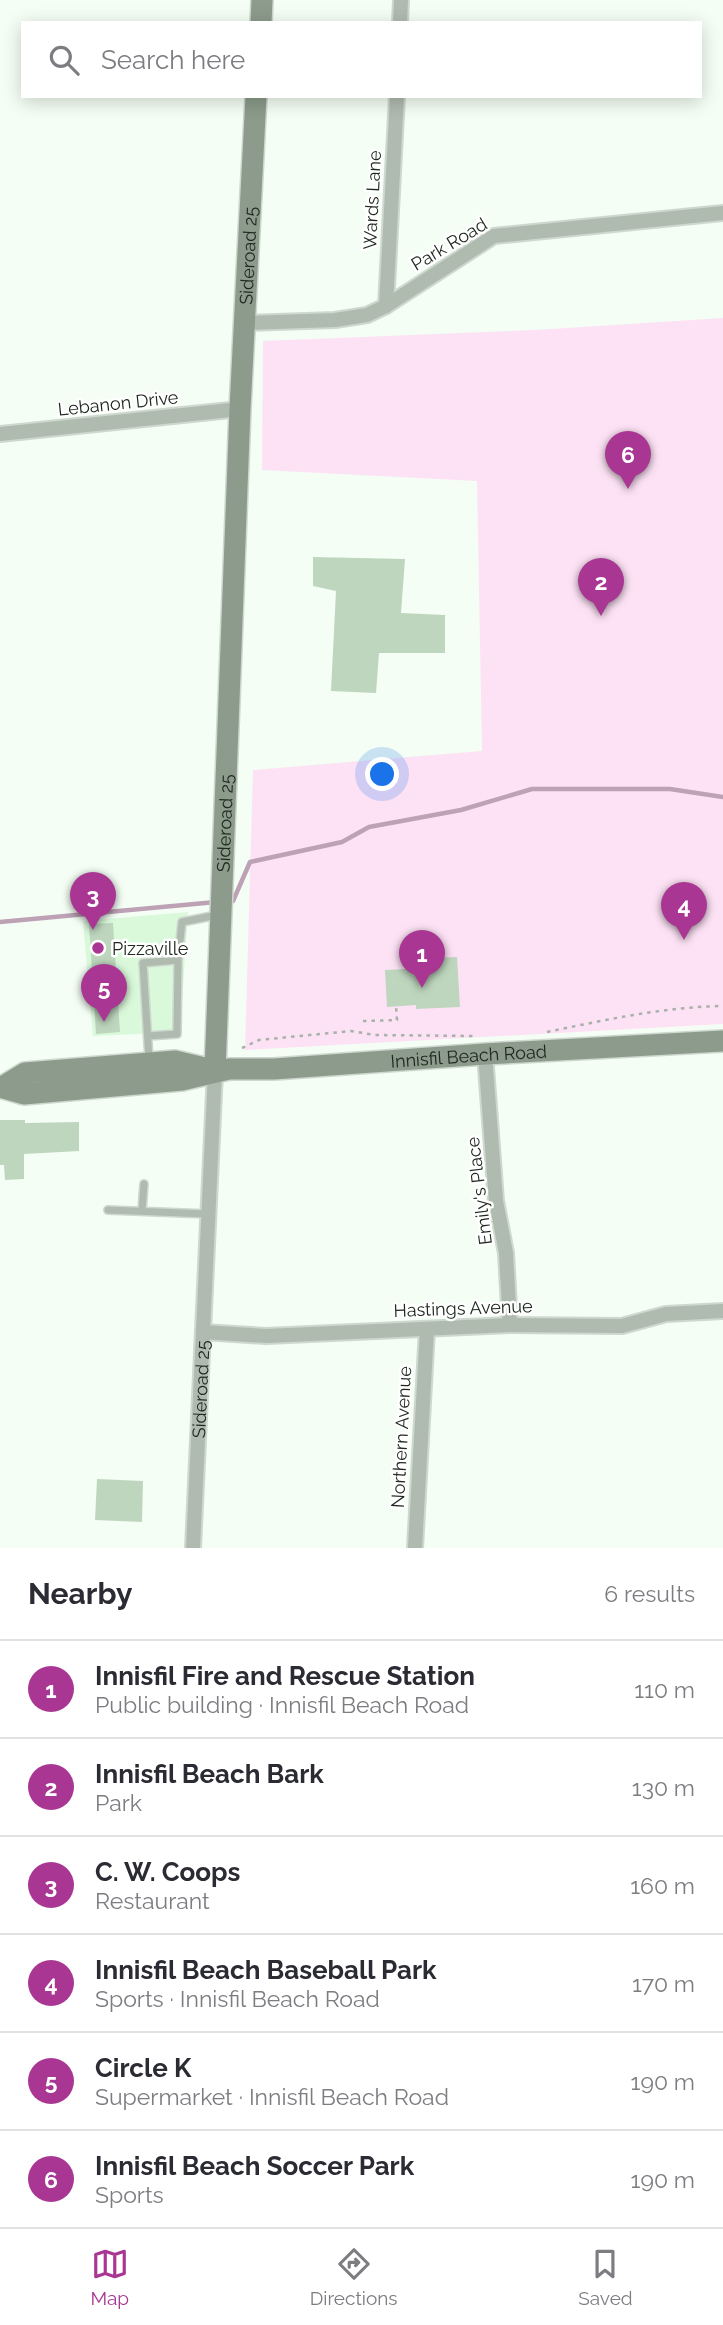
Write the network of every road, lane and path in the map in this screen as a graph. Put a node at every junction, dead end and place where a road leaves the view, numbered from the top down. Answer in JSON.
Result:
{"nodes":[{"id":1,"x":262,"y":0,"type":"edge"},
{"id":2,"x":401,"y":0,"type":"edge"},
{"id":3,"x":261,"y":21,"type":"edge"},
{"id":4,"x":400,"y":21,"type":"edge"},
{"id":5,"x":256,"y":98,"type":"edge"},
{"id":6,"x":397,"y":98,"type":"edge"},
{"id":7,"x":723,"y":213,"type":"edge"},
{"id":8,"x":386,"y":306,"type":"junction"},
{"id":9,"x":244,"y":323,"type":"junction"},
{"id":10,"x":240,"y":409,"type":"junction"},
{"id":11,"x":0,"y":434,"type":"edge"},
{"id":12,"x":221,"y":915,"type":"junction"},
{"id":13,"x":178,"y":960,"type":"junction"},
{"id":14,"x":396,"y":1006,"type":"dead end"},
{"id":15,"x":723,"y":1006,"type":"edge"},
{"id":16,"x":363,"y":1021,"type":"dead end"},
{"id":17,"x":547,"y":1032,"type":"dead end"},
{"id":18,"x":148,"y":1036,"type":"junction"},
{"id":19,"x":723,"y":1041,"type":"edge"},
{"id":20,"x":480,"y":1045,"type":"junction"},
{"id":21,"x":242,"y":1048,"type":"dead end"},
{"id":22,"x":149,"y":1063,"type":"junction"},
{"id":23,"x":215,"y":1071,"type":"junction"},
{"id":24,"x":1,"y":1087,"type":"edge"},
{"id":25,"x":144,"y":1184,"type":"dead end"},
{"id":26,"x":108,"y":1210,"type":"dead end"},
{"id":27,"x":142,"y":1212,"type":"junction"},
{"id":28,"x":208,"y":1214,"type":"junction"},
{"id":29,"x":723,"y":1311,"type":"edge"},
{"id":30,"x":510,"y":1325,"type":"junction"},
{"id":31,"x":427,"y":1329,"type":"junction"},
{"id":32,"x":203,"y":1332,"type":"junction"},
{"id":33,"x":193,"y":1548,"type":"edge"},
{"id":34,"x":415,"y":1548,"type":"edge"}],
"edges":[{"from":1,"to":3,"type":"main road"},
{"from":2,"to":4,"type":"street"},
{"from":5,"to":9,"type":"main road","name":"Sideroad 25"},
{"from":6,"to":8,"type":"street","name":"Wards Lane"},
{"from":7,"to":8,"type":"street","name":"Park Road"},
{"from":8,"to":9,"type":"street","name":"Park Road"},
{"from":9,"to":10,"type":"main road","name":"Sideroad 25"},
{"from":10,"to":11,"type":"street","name":"Lebanon Drive"},
{"from":10,"to":12,"type":"main road","name":"Sideroad 25"},
{"from":12,"to":13,"type":"lane"},
{"from":12,"to":23,"type":"main road","name":"Sideroad 25"},
{"from":13,"to":18,"type":"lane"},
{"from":13,"to":18,"type":"lane"},
{"from":14,"to":16,"type":"path"},
{"from":15,"to":17,"type":"path"},
{"from":18,"to":22,"type":"lane"},
{"from":19,"to":20,"type":"main road","name":"Innisfil Beach Road"},
{"from":20,"to":21,"type":"path"},
{"from":20,"to":23,"type":"main road","name":"Innisfil Beach Road"},
{"from":20,"to":30,"type":"street","name":"Emily's Place"},
{"from":22,"to":23,"type":"main road","name":"Innisfil Beach Road"},
{"from":22,"to":24,"type":"main road","name":"Innisfil Beach Road"},
{"from":23,"to":24,"type":"main road","name":"Innisfil Beach Road"},
{"from":23,"to":28,"type":"street","name":"Sideroad 25"},
{"from":25,"to":27,"type":"lane"},
{"from":26,"to":27,"type":"lane"},
{"from":27,"to":28,"type":"lane"},
{"from":28,"to":32,"type":"street","name":"Sideroad 25"},
{"from":29,"to":30,"type":"street","name":"Hastings Avenue"},
{"from":30,"to":31,"type":"street","name":"Hastings Avenue"},
{"from":31,"to":32,"type":"street","name":"Hastings Avenue"},
{"from":31,"to":34,"type":"street","name":"Northern Avenue"},
{"from":32,"to":33,"type":"street","name":"Sideroad 25"}]}
